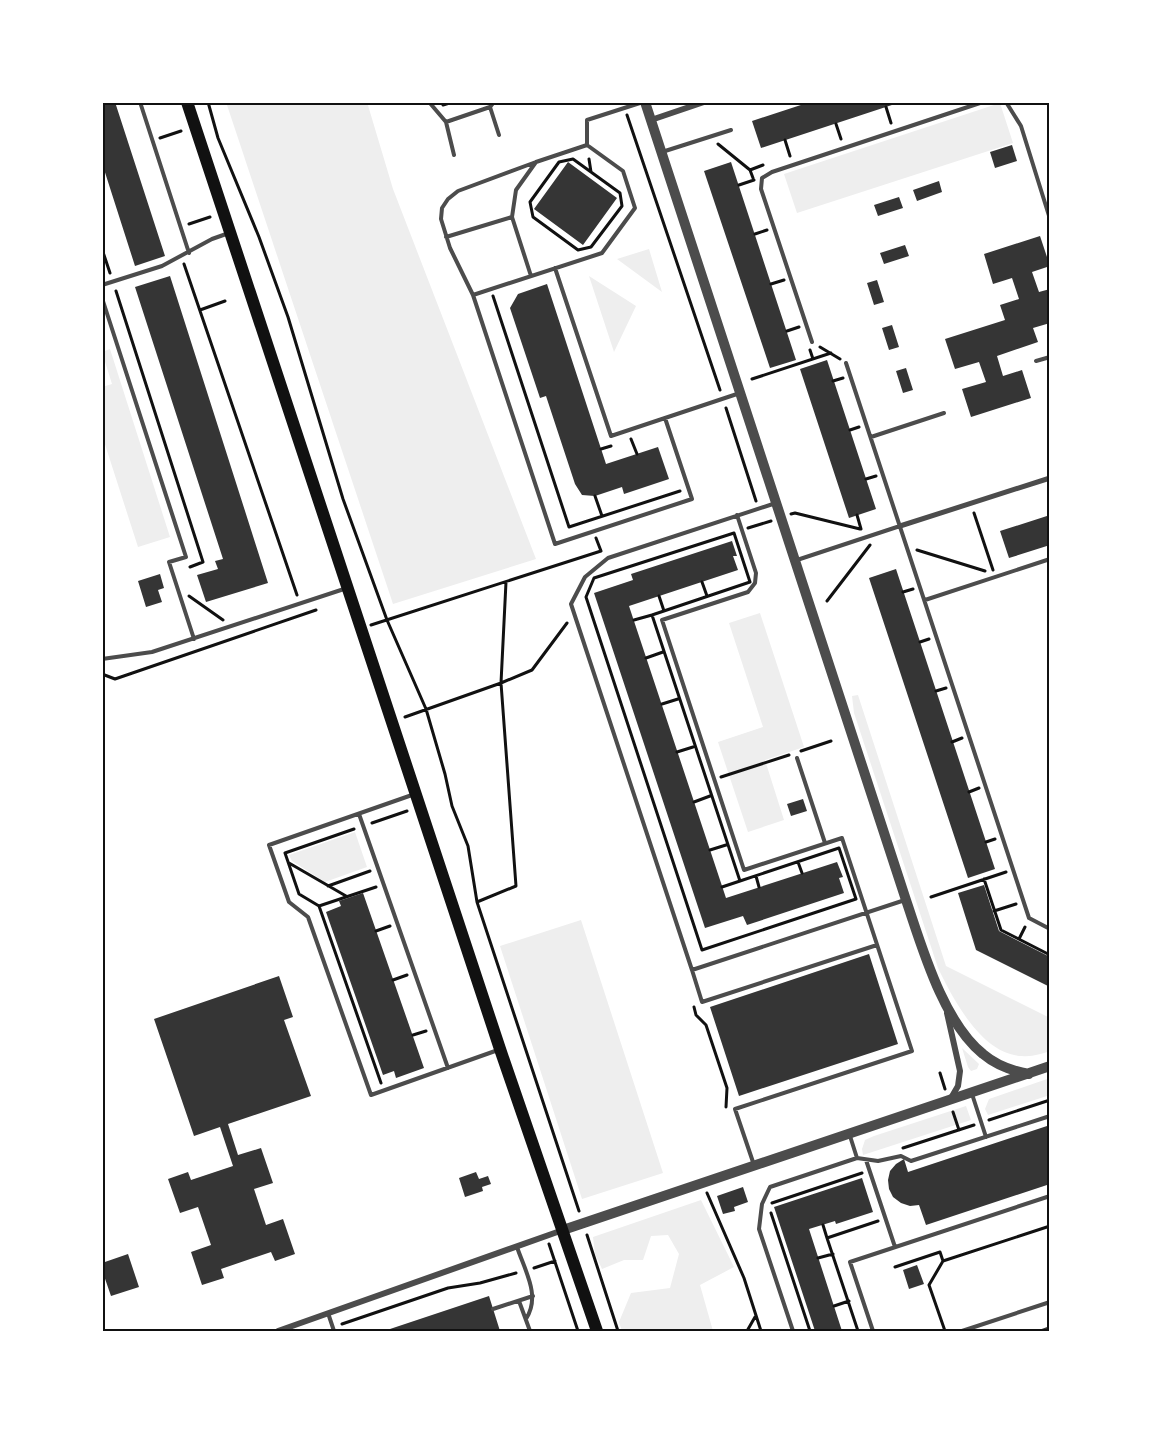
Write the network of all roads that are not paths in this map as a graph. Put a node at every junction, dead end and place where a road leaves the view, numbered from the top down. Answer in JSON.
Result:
{"nodes":[{"id":1,"x":140,"y":102,"type":"edge"},
{"id":2,"x":187,"y":102,"type":"edge"},
{"id":3,"x":429,"y":102,"type":"edge"},
{"id":4,"x":494,"y":102,"type":"edge"},
{"id":5,"x":644,"y":102,"type":"edge"},
{"id":6,"x":704,"y":102,"type":"edge"},
{"id":7,"x":983,"y":102,"type":"edge"},
{"id":8,"x":1006,"y":102,"type":"edge"},
{"id":9,"x":490,"y":107,"type":"junction"},
{"id":10,"x":651,"y":120,"type":"junction"},
{"id":11,"x":446,"y":122,"type":"junction"},
{"id":12,"x":731,"y":130,"type":"dead end"},
{"id":13,"x":499,"y":135,"type":"dead end"},
{"id":14,"x":587,"y":145,"type":"junction"},
{"id":15,"x":661,"y":153,"type":"junction"},
{"id":16,"x":454,"y":155,"type":"dead end"},
{"id":17,"x":536,"y":162,"type":"junction"},
{"id":18,"x":512,"y":218,"type":"junction"},
{"id":19,"x":1050,"y":219,"type":"edge"},
{"id":20,"x":230,"y":232,"type":"junction"},
{"id":21,"x":446,"y":237,"type":"junction"},
{"id":22,"x":189,"y":253,"type":"junction"},
{"id":23,"x":555,"y":268,"type":"junction"},
{"id":24,"x":531,"y":276,"type":"junction"},
{"id":25,"x":102,"y":285,"type":"edge"},
{"id":26,"x":473,"y":295,"type":"junction"},
{"id":27,"x":102,"y":298,"type":"edge"},
{"id":28,"x":812,"y":342,"type":"road end"},
{"id":29,"x":1050,"y":357,"type":"edge"},
{"id":30,"x":1036,"y":361,"type":"dead end"},
{"id":31,"x":846,"y":363,"type":"road end"},
{"id":32,"x":741,"y":393,"type":"junction"},
{"id":33,"x":944,"y":413,"type":"dead end"},
{"id":34,"x":665,"y":418,"type":"junction"},
{"id":35,"x":871,"y":437,"type":"junction"},
{"id":36,"x":1050,"y":478,"type":"edge"},
{"id":37,"x":777,"y":502,"type":"junction"},
{"id":38,"x":737,"y":515,"type":"junction"},
{"id":39,"x":900,"y":526,"type":"junction"},
{"id":40,"x":1050,"y":559,"type":"edge"},
{"id":41,"x":796,"y":561,"type":"junction"},
{"id":42,"x":348,"y":588,"type":"junction"},
{"id":43,"x":924,"y":600,"type":"junction"},
{"id":44,"x":194,"y":639,"type":"junction"},
{"id":45,"x":102,"y":660,"type":"edge"},
{"id":46,"x":797,"y":758,"type":"dead end"},
{"id":47,"x":416,"y":794,"type":"junction"},
{"id":48,"x":359,"y":814,"type":"junction"},
{"id":49,"x":825,"y":843,"type":"junction"},
{"id":50,"x":906,"y":900,"type":"junction"},
{"id":51,"x":867,"y":913,"type":"junction"},
{"id":52,"x":1050,"y":929,"type":"edge"},
{"id":53,"x":877,"y":945,"type":"junction"},
{"id":54,"x":692,"y":970,"type":"junction"},
{"id":55,"x":945,"y":1003,"type":"junction"},
{"id":56,"x":500,"y":1049,"type":"junction"},
{"id":57,"x":1050,"y":1066,"type":"edge"},
{"id":58,"x":448,"y":1068,"type":"junction"},
{"id":59,"x":1029,"y":1074,"type":"junction"},
{"id":60,"x":971,"y":1093,"type":"junction"},
{"id":61,"x":949,"y":1100,"type":"junction"},
{"id":62,"x":1050,"y":1116,"type":"edge"},
{"id":63,"x":849,"y":1134,"type":"junction"},
{"id":64,"x":986,"y":1137,"type":"junction"},
{"id":65,"x":857,"y":1158,"type":"junction"},
{"id":66,"x":866,"y":1160,"type":"junction"},
{"id":67,"x":755,"y":1166,"type":"junction"},
{"id":68,"x":1050,"y":1196,"type":"edge"},
{"id":69,"x":563,"y":1230,"type":"junction"},
{"id":70,"x":517,"y":1246,"type":"junction"},
{"id":71,"x":895,"y":1247,"type":"junction"},
{"id":72,"x":533,"y":1296,"type":"junction"},
{"id":73,"x":519,"y":1301,"type":"junction"},
{"id":74,"x":1050,"y":1302,"type":"edge"},
{"id":75,"x":493,"y":1309,"type":"dead end"},
{"id":76,"x":328,"y":1313,"type":"junction"},
{"id":77,"x":525,"y":1319,"type":"junction"},
{"id":78,"x":333,"y":1329,"type":"edge"},
{"id":79,"x":280,"y":1331,"type":"edge"},
{"id":80,"x":530,"y":1331,"type":"edge"},
{"id":81,"x":597,"y":1331,"type":"edge"},
{"id":82,"x":793,"y":1331,"type":"edge"},
{"id":83,"x":873,"y":1331,"type":"edge"},
{"id":84,"x":962,"y":1331,"type":"edge"}],
"edges":[{"from":1,"to":22,"type":"lane"},
{"from":2,"to":20,"type":"main road"},
{"from":3,"to":11,"type":"lane"},
{"from":4,"to":9,"type":"lane"},
{"from":5,"to":10,"type":"street"},
{"from":5,"to":14,"type":"lane"},
{"from":6,"to":10,"type":"street"},
{"from":7,"to":28,"type":"lane"},
{"from":8,"to":19,"type":"lane"},
{"from":9,"to":11,"type":"lane"},
{"from":9,"to":13,"type":"lane"},
{"from":10,"to":15,"type":"street"},
{"from":11,"to":16,"type":"lane"},
{"from":12,"to":15,"type":"lane"},
{"from":14,"to":17,"type":"lane"},
{"from":14,"to":23,"type":"lane"},
{"from":15,"to":32,"type":"street"},
{"from":17,"to":18,"type":"lane"},
{"from":17,"to":21,"type":"lane"},
{"from":18,"to":21,"type":"lane"},
{"from":18,"to":24,"type":"lane"},
{"from":20,"to":22,"type":"lane"},
{"from":20,"to":42,"type":"main road"},
{"from":21,"to":26,"type":"lane"},
{"from":22,"to":25,"type":"lane"},
{"from":23,"to":24,"type":"lane"},
{"from":23,"to":34,"type":"lane"},
{"from":24,"to":26,"type":"lane"},
{"from":26,"to":34,"type":"lane"},
{"from":27,"to":44,"type":"lane"},
{"from":29,"to":30,"type":"lane"},
{"from":31,"to":35,"type":"lane"},
{"from":32,"to":34,"type":"lane"},
{"from":32,"to":37,"type":"street"},
{"from":33,"to":35,"type":"lane"},
{"from":35,"to":39,"type":"lane"},
{"from":36,"to":39,"type":"street"},
{"from":37,"to":38,"type":"lane"},
{"from":37,"to":41,"type":"street"},
{"from":38,"to":49,"type":"lane"},
{"from":38,"to":54,"type":"lane"},
{"from":39,"to":41,"type":"lane"},
{"from":39,"to":43,"type":"lane"},
{"from":40,"to":43,"type":"lane"},
{"from":41,"to":50,"type":"street"},
{"from":42,"to":44,"type":"lane"},
{"from":42,"to":47,"type":"main road"},
{"from":43,"to":52,"type":"lane"},
{"from":44,"to":45,"type":"lane"},
{"from":46,"to":49,"type":"lane"},
{"from":47,"to":48,"type":"lane"},
{"from":47,"to":56,"type":"main road"},
{"from":48,"to":58,"type":"lane"},
{"from":48,"to":58,"type":"lane"},
{"from":49,"to":51,"type":"lane"},
{"from":50,"to":51,"type":"lane"},
{"from":50,"to":55,"type":"street"},
{"from":51,"to":53,"type":"lane"},
{"from":51,"to":54,"type":"lane"},
{"from":53,"to":54,"type":"lane"},
{"from":53,"to":67,"type":"lane"},
{"from":55,"to":59,"type":"street"},
{"from":55,"to":61,"type":"street"},
{"from":56,"to":58,"type":"lane"},
{"from":56,"to":69,"type":"main road"},
{"from":57,"to":59,"type":"street"},
{"from":59,"to":60,"type":"street"},
{"from":60,"to":61,"type":"street"},
{"from":60,"to":64,"type":"lane"},
{"from":61,"to":63,"type":"street"},
{"from":62,"to":64,"type":"lane"},
{"from":63,"to":65,"type":"lane"},
{"from":63,"to":67,"type":"street"},
{"from":64,"to":66,"type":"lane"},
{"from":65,"to":66,"type":"lane"},
{"from":65,"to":82,"type":"lane"},
{"from":66,"to":71,"type":"lane"},
{"from":67,"to":69,"type":"street"},
{"from":68,"to":71,"type":"lane"},
{"from":69,"to":70,"type":"street"},
{"from":69,"to":81,"type":"main road"},
{"from":70,"to":72,"type":"lane"},
{"from":70,"to":76,"type":"street"},
{"from":71,"to":83,"type":"lane"},
{"from":72,"to":73,"type":"lane"},
{"from":72,"to":77,"type":"lane"},
{"from":73,"to":75,"type":"lane"},
{"from":73,"to":77,"type":"lane"},
{"from":74,"to":84,"type":"lane"},
{"from":76,"to":78,"type":"lane"},
{"from":76,"to":79,"type":"street"},
{"from":77,"to":80,"type":"lane"}]}
